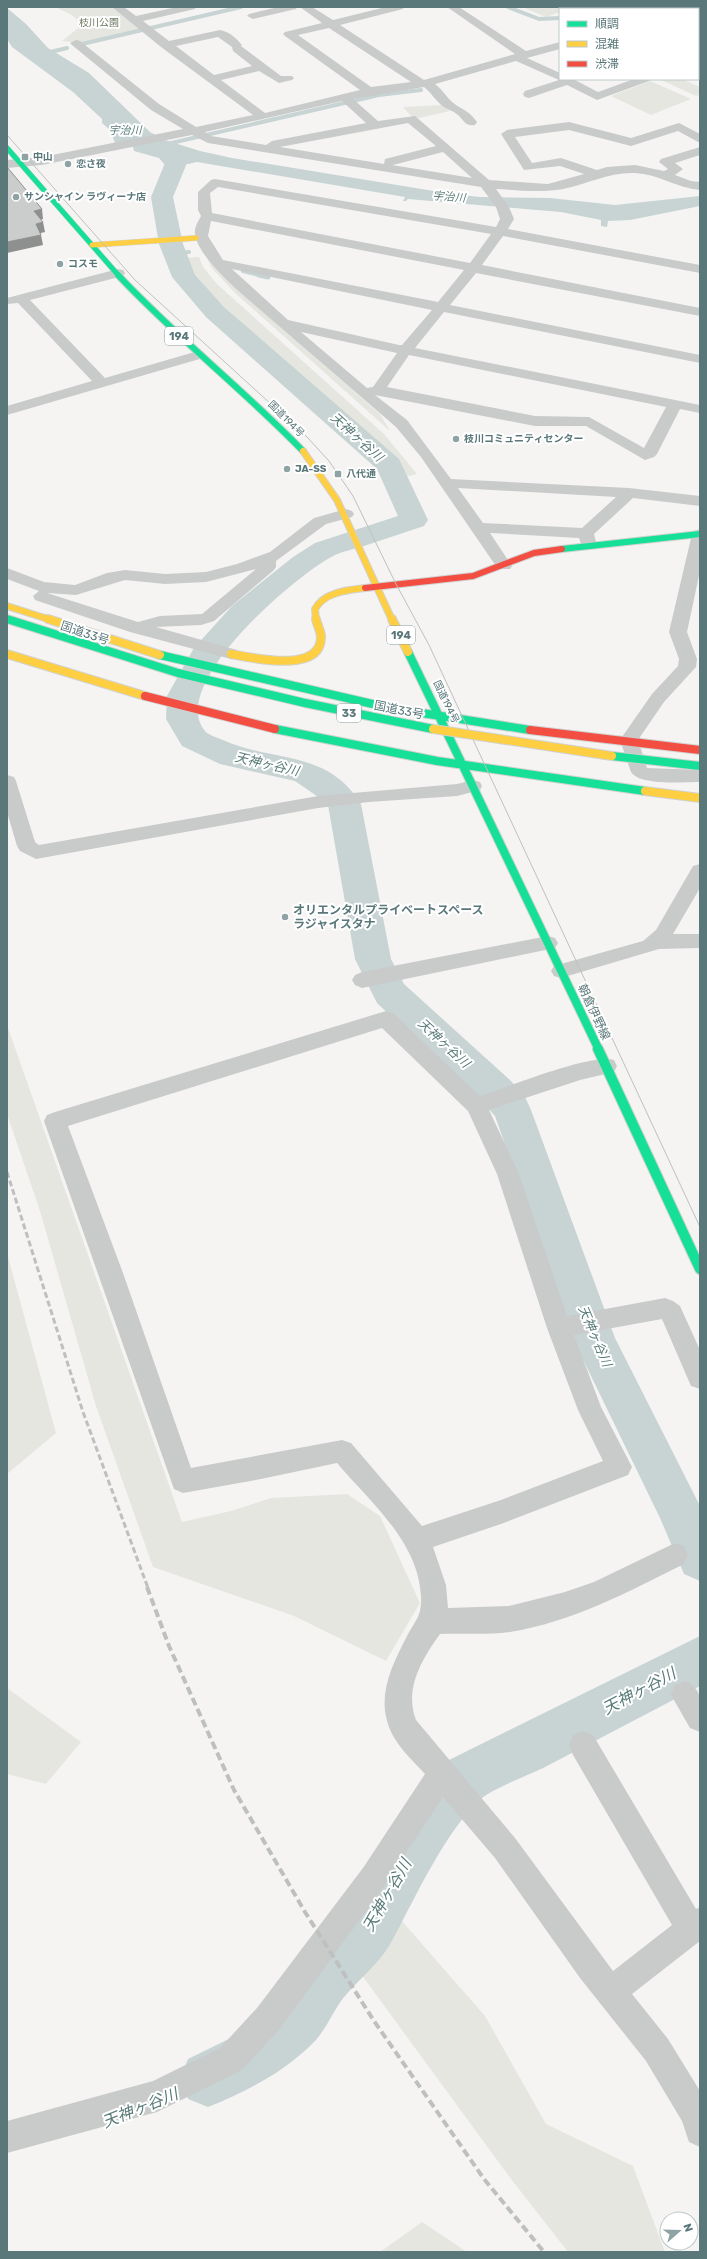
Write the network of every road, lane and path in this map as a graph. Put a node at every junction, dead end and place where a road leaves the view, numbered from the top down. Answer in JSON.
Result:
{"nodes":[{"id":1,"x":117,"y":7,"type":"edge"},
{"id":2,"x":191,"y":7,"type":"edge"},
{"id":3,"x":292,"y":7,"type":"edge"},
{"id":4,"x":305,"y":7,"type":"edge"},
{"id":5,"x":399,"y":7,"type":"edge"},
{"id":6,"x":452,"y":7,"type":"edge"},
{"id":7,"x":382,"y":9,"type":"edge"},
{"id":8,"x":253,"y":16,"type":"dead end"},
{"id":9,"x":135,"y":20,"type":"junction"},
{"id":10,"x":208,"y":24,"type":"dead end"},
{"id":11,"x":331,"y":24,"type":"junction"},
{"id":12,"x":149,"y":32,"type":"junction"},
{"id":13,"x":76,"y":42,"type":"dead end"},
{"id":14,"x":166,"y":45,"type":"junction"},
{"id":15,"x":559,"y":45,"type":"edge"},
{"id":16,"x":520,"y":56,"type":"junction"},
{"id":17,"x":261,"y":67,"type":"junction"},
{"id":18,"x":559,"y":76,"type":"edge"},
{"id":19,"x":288,"y":78,"type":"dead end"},
{"id":20,"x":210,"y":79,"type":"junction"},
{"id":21,"x":566,"y":80,"type":"edge"},
{"id":22,"x":642,"y":80,"type":"edge"},
{"id":23,"x":424,"y":84,"type":"junction"},
{"id":24,"x":369,"y":91,"type":"junction"},
{"id":25,"x":529,"y":94,"type":"dead end"},
{"id":26,"x":349,"y":101,"type":"junction"},
{"id":27,"x":263,"y":117,"type":"junction"},
{"id":28,"x":471,"y":122,"type":"dead end"},
{"id":29,"x":375,"y":125,"type":"junction"},
{"id":30,"x":543,"y":129,"type":"junction"},
{"id":31,"x":188,"y":132,"type":"junction"},
{"id":32,"x":700,"y":139,"type":"edge"},
{"id":33,"x":631,"y":142,"type":"junction"},
{"id":34,"x":7,"y":148,"type":"edge"},
{"id":35,"x":261,"y":148,"type":"junction"},
{"id":36,"x":444,"y":148,"type":"junction"},
{"id":37,"x":700,"y":151,"type":"edge"},
{"id":38,"x":389,"y":162,"type":"dead end"},
{"id":39,"x":561,"y":162,"type":"junction"},
{"id":40,"x":665,"y":162,"type":"junction"},
{"id":41,"x":13,"y":163,"type":"edge"},
{"id":42,"x":595,"y":174,"type":"junction"},
{"id":43,"x":665,"y":176,"type":"junction"},
{"id":44,"x":487,"y":186,"type":"junction"},
{"id":45,"x":700,"y":186,"type":"edge"},
{"id":46,"x":207,"y":216,"type":"junction"},
{"id":47,"x":499,"y":233,"type":"junction"},
{"id":48,"x":199,"y":238,"type":"junction"},
{"id":49,"x":92,"y":245,"type":"junction"},
{"id":50,"x":220,"y":263,"type":"junction"},
{"id":51,"x":473,"y":268,"type":"junction"},
{"id":52,"x":700,"y":269,"type":"edge"},
{"id":53,"x":118,"y":273,"type":"junction"},
{"id":54,"x":21,"y":298,"type":"junction"},
{"id":55,"x":7,"y":302,"type":"edge"},
{"id":56,"x":441,"y":308,"type":"junction"},
{"id":57,"x":700,"y":312,"type":"edge"},
{"id":58,"x":284,"y":324,"type":"junction"},
{"id":59,"x":406,"y":350,"type":"junction"},
{"id":60,"x":198,"y":355,"type":"junction"},
{"id":61,"x":700,"y":359,"type":"edge"},
{"id":62,"x":102,"y":383,"type":"junction"},
{"id":63,"x":371,"y":392,"type":"junction"},
{"id":64,"x":675,"y":404,"type":"junction"},
{"id":65,"x":10,"y":406,"type":"edge"},
{"id":66,"x":700,"y":409,"type":"edge"},
{"id":67,"x":446,"y":483,"type":"junction"},
{"id":68,"x":629,"y":493,"type":"junction"},
{"id":69,"x":700,"y":501,"type":"edge"},
{"id":70,"x":348,"y":518,"type":"junction"},
{"id":71,"x":480,"y":528,"type":"junction"},
{"id":72,"x":700,"y":534,"type":"edge"},
{"id":73,"x":588,"y":540,"type":"junction"},
{"id":74,"x":267,"y":559,"type":"junction"},
{"id":75,"x":504,"y":566,"type":"junction"},
{"id":76,"x":7,"y":573,"type":"edge"},
{"id":77,"x":7,"y":586,"type":"edge"},
{"id":78,"x":376,"y":587,"type":"junction"},
{"id":79,"x":83,"y":588,"type":"junction"},
{"id":80,"x":7,"y":606,"type":"edge"},
{"id":81,"x":78,"y":608,"type":"junction"},
{"id":82,"x":7,"y":619,"type":"edge"},
{"id":83,"x":136,"y":628,"type":"junction"},
{"id":84,"x":7,"y":654,"type":"edge"},
{"id":85,"x":231,"y":654,"type":"joint"},
{"id":86,"x":442,"y":718,"type":"junction"},
{"id":87,"x":630,"y":743,"type":"junction"},
{"id":88,"x":700,"y":750,"type":"edge"},
{"id":89,"x":463,"y":766,"type":"junction"},
{"id":90,"x":700,"y":766,"type":"edge"},
{"id":91,"x":700,"y":776,"type":"edge"},
{"id":92,"x":7,"y":781,"type":"edge"},
{"id":93,"x":473,"y":786,"type":"junction"},
{"id":94,"x":700,"y":798,"type":"edge"},
{"id":95,"x":700,"y":871,"type":"edge"},
{"id":96,"x":700,"y":941,"type":"edge"},
{"id":97,"x":654,"y":942,"type":"junction"},
{"id":98,"x":548,"y":943,"type":"junction"},
{"id":99,"x":561,"y":971,"type":"junction"},
{"id":100,"x":364,"y":979,"type":"dead end"},
{"id":101,"x":606,"y":1066,"type":"junction"},
{"id":102,"x":481,"y":1103,"type":"junction"},
{"id":103,"x":700,"y":1269,"type":"edge"},
{"id":104,"x":564,"y":1328,"type":"junction"},
{"id":105,"x":700,"y":1378,"type":"edge"},
{"id":106,"x":417,"y":1540,"type":"junction"},
{"id":107,"x":675,"y":1555,"type":"dead end"},
{"id":108,"x":432,"y":1621,"type":"junction"},
{"id":109,"x":685,"y":1695,"type":"dead end"},
{"id":110,"x":700,"y":1718,"type":"edge"},
{"id":111,"x":583,"y":1745,"type":"dead end"},
{"id":112,"x":443,"y":1774,"type":"junction"},
{"id":113,"x":695,"y":1925,"type":"edge"},
{"id":114,"x":611,"y":1992,"type":"junction"},
{"id":115,"x":700,"y":2131,"type":"edge"},
{"id":116,"x":7,"y":2138,"type":"edge"}],
"edges":[{"from":1,"to":9,"type":"street"},
{"from":2,"to":9,"type":"street"},
{"from":3,"to":8,"type":"street"},
{"from":4,"to":11,"type":"street"},
{"from":5,"to":7,"type":"street"},
{"from":6,"to":16,"type":"street"},
{"from":7,"to":11,"type":"street"},
{"from":9,"to":12,"type":"street"},
{"from":10,"to":12,"type":"street"},
{"from":11,"to":23,"type":"street"},
{"from":11,"to":24,"type":"street"},
{"from":12,"to":14,"type":"street"},
{"from":13,"to":31,"type":"street"},
{"from":14,"to":17,"type":"street"},
{"from":14,"to":20,"type":"street"},
{"from":15,"to":16,"type":"street"},
{"from":16,"to":18,"type":"street"},
{"from":16,"to":23,"type":"street"},
{"from":17,"to":19,"type":"street"},
{"from":17,"to":20,"type":"street"},
{"from":20,"to":27,"type":"street"},
{"from":21,"to":22,"type":"street"},
{"from":21,"to":25,"type":"street"},
{"from":23,"to":24,"type":"street"},
{"from":23,"to":28,"type":"street"},
{"from":24,"to":26,"type":"street"},
{"from":26,"to":27,"type":"street"},
{"from":26,"to":29,"type":"street"},
{"from":27,"to":31,"type":"street"},
{"from":29,"to":35,"type":"street"},
{"from":29,"to":36,"type":"street"},
{"from":30,"to":33,"type":"street"},
{"from":30,"to":39,"type":"street"},
{"from":30,"to":39,"type":"street"},
{"from":31,"to":35,"type":"street"},
{"from":31,"to":41,"type":"street"},
{"from":32,"to":33,"type":"street"},
{"from":33,"to":40,"type":"street"},
{"from":34,"to":41,"type":"main road","name":"国道194号","number":"194"},
{"from":35,"to":44,"type":"street"},
{"from":36,"to":38,"type":"street"},
{"from":36,"to":44,"type":"street"},
{"from":37,"to":40,"type":"street"},
{"from":39,"to":42,"type":"street"},
{"from":40,"to":43,"type":"street"},
{"from":41,"to":49,"type":"main road","name":"国道194号","number":"194"},
{"from":42,"to":43,"type":"street"},
{"from":42,"to":44,"type":"street"},
{"from":43,"to":45,"type":"street"},
{"from":44,"to":47,"type":"street"},
{"from":46,"to":47,"type":"street"},
{"from":46,"to":48,"type":"street"},
{"from":46,"to":51,"type":"street"},
{"from":47,"to":51,"type":"street"},
{"from":47,"to":52,"type":"street"},
{"from":48,"to":49,"type":"main road"},
{"from":48,"to":50,"type":"street"},
{"from":49,"to":53,"type":"main road","name":"国道194号","number":"194"},
{"from":50,"to":56,"type":"street"},
{"from":50,"to":58,"type":"street"},
{"from":51,"to":56,"type":"street"},
{"from":51,"to":57,"type":"street"},
{"from":53,"to":54,"type":"street"},
{"from":53,"to":60,"type":"main road","name":"国道194号","number":"194"},
{"from":54,"to":55,"type":"street"},
{"from":54,"to":62,"type":"street"},
{"from":56,"to":59,"type":"street"},
{"from":56,"to":61,"type":"street"},
{"from":58,"to":59,"type":"street"},
{"from":58,"to":63,"type":"street"},
{"from":59,"to":63,"type":"street"},
{"from":59,"to":64,"type":"street"},
{"from":60,"to":62,"type":"street"},
{"from":60,"to":70,"type":"main road","name":"国道194号","number":"194"},
{"from":62,"to":65,"type":"street"},
{"from":63,"to":64,"type":"street"},
{"from":63,"to":67,"type":"street"},
{"from":64,"to":66,"type":"street"},
{"from":67,"to":68,"type":"street"},
{"from":67,"to":71,"type":"street"},
{"from":68,"to":69,"type":"street"},
{"from":68,"to":73,"type":"street"},
{"from":70,"to":74,"type":"street"},
{"from":70,"to":78,"type":"main road","name":"国道194号","number":"194"},
{"from":71,"to":73,"type":"street"},
{"from":71,"to":75,"type":"street"},
{"from":72,"to":73,"type":"main road"},
{"from":72,"to":87,"type":"street"},
{"from":73,"to":75,"type":"main road"},
{"from":74,"to":79,"type":"street"},
{"from":74,"to":83,"type":"street"},
{"from":75,"to":78,"type":"main road"},
{"from":76,"to":79,"type":"street"},
{"from":77,"to":81,"type":"street"},
{"from":78,"to":85,"type":"main road"},
{"from":78,"to":86,"type":"main road","name":"国道194号","number":"194"},
{"from":79,"to":81,"type":"street"},
{"from":80,"to":86,"type":"main road"},
{"from":81,"to":83,"type":"street"},
{"from":82,"to":90,"type":"main road","name":"国道33号","number":"33","bridge":true},
{"from":83,"to":85,"type":"street"},
{"from":84,"to":89,"type":"main road"},
{"from":86,"to":87,"type":"main road"},
{"from":86,"to":89,"type":"main road","name":"国道194号","number":"194"},
{"from":87,"to":88,"type":"main road"},
{"from":87,"to":91,"type":"street"},
{"from":89,"to":93,"type":"main road","name":"朝倉伊野線"},
{"from":89,"to":94,"type":"main road"},
{"from":92,"to":93,"type":"street"},
{"from":93,"to":98,"type":"main road","name":"朝倉伊野線"},
{"from":95,"to":97,"type":"street"},
{"from":96,"to":97,"type":"street"},
{"from":97,"to":99,"type":"street"},
{"from":98,"to":99,"type":"main road","name":"朝倉伊野線"},
{"from":98,"to":100,"type":"street"},
{"from":99,"to":101,"type":"main road","name":"朝倉伊野線"},
{"from":101,"to":102,"type":"street"},
{"from":101,"to":103,"type":"main road","name":"朝倉伊野線"},
{"from":102,"to":104,"type":"street"},
{"from":102,"to":106,"type":"street"},
{"from":104,"to":105,"type":"street"},
{"from":104,"to":106,"type":"street"},
{"from":106,"to":108,"type":"street"},
{"from":107,"to":108,"type":"street"},
{"from":108,"to":112,"type":"street"},
{"from":109,"to":110,"type":"street"},
{"from":111,"to":113,"type":"street"},
{"from":112,"to":114,"type":"street"},
{"from":112,"to":116,"type":"street"},
{"from":113,"to":114,"type":"street"},
{"from":114,"to":115,"type":"street"}]}
